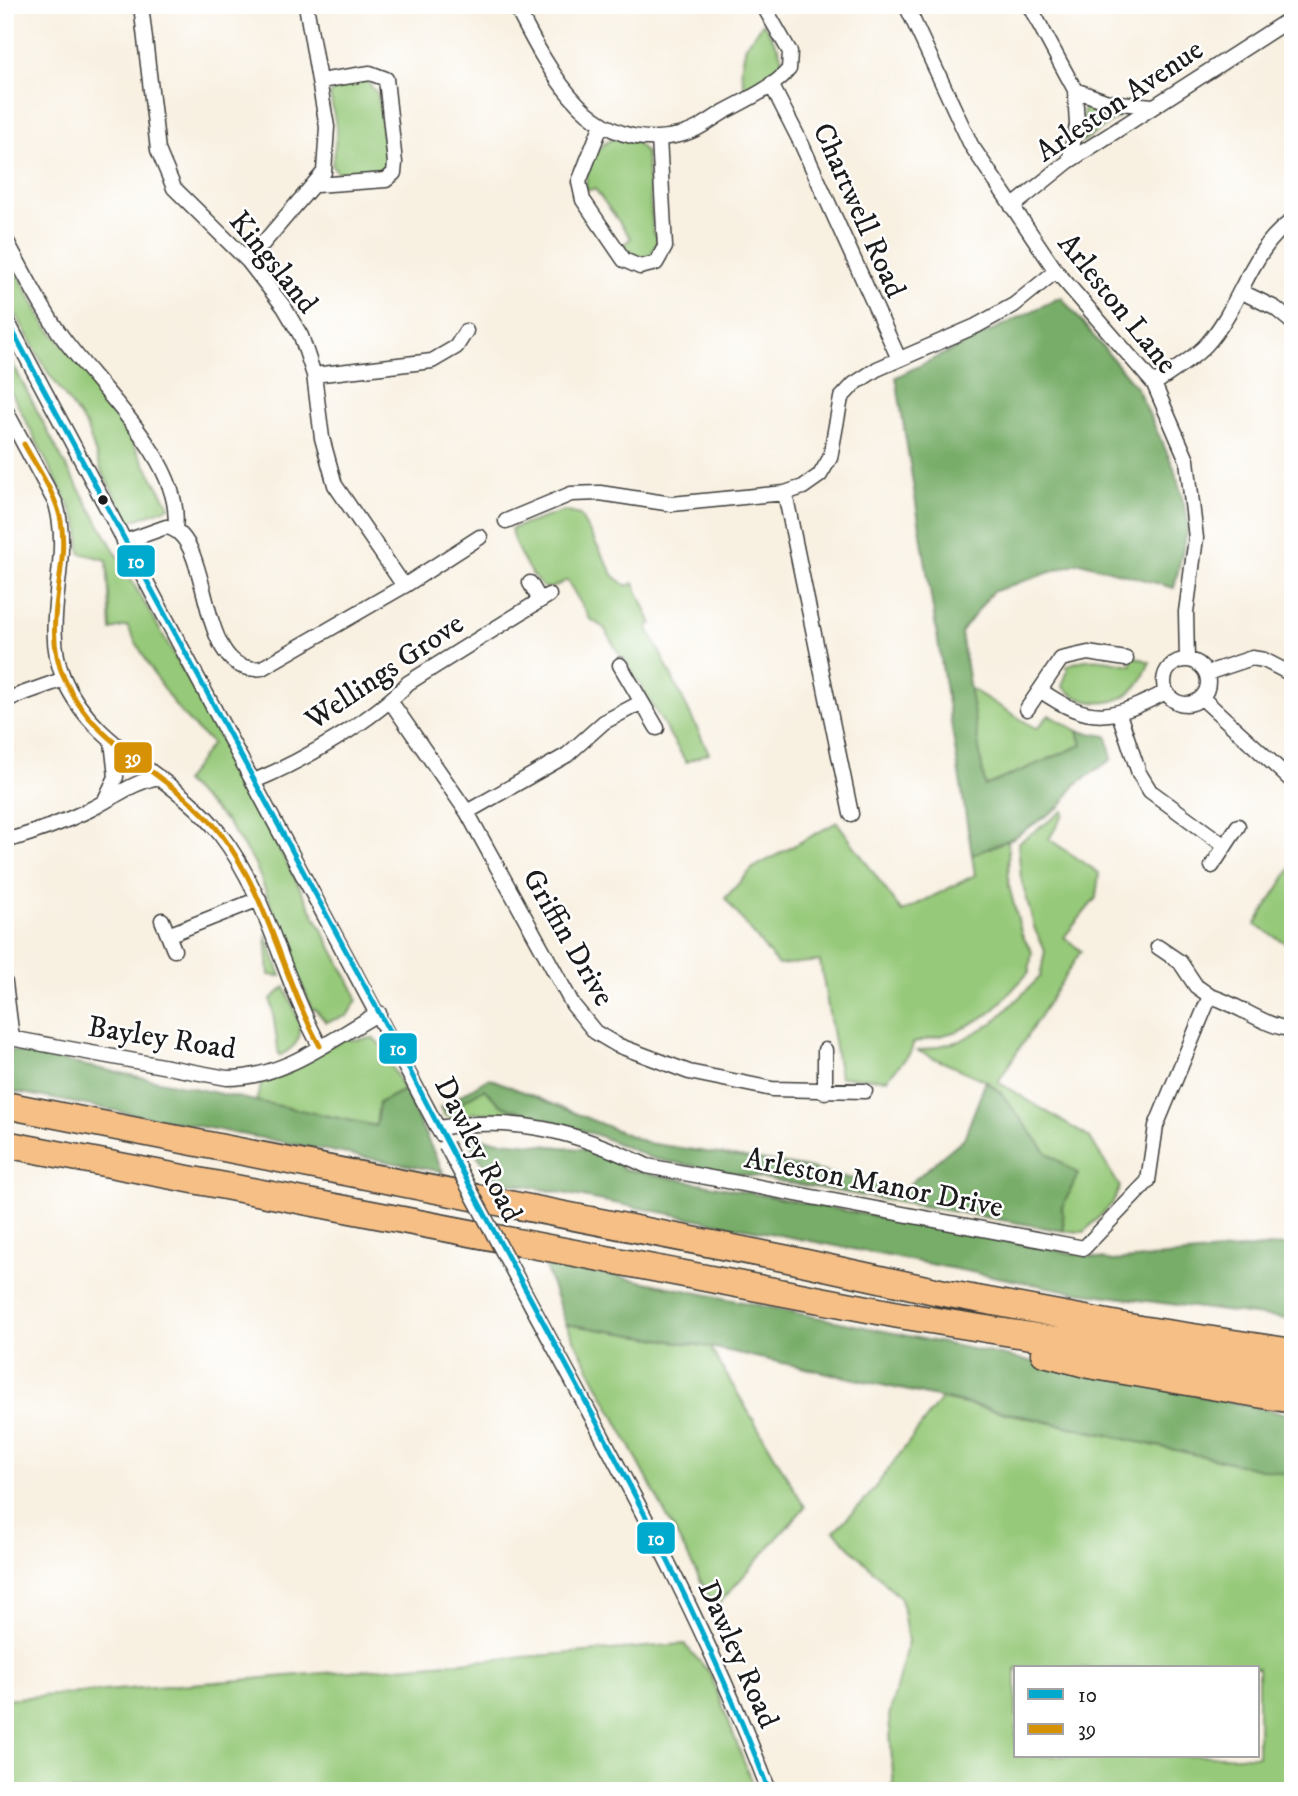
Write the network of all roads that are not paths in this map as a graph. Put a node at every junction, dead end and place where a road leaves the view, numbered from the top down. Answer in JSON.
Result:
{"nodes":[{"id":1,"x":141,"y":5,"type":"edge"},
{"id":2,"x":306,"y":5,"type":"edge"},
{"id":3,"x":515,"y":5,"type":"edge"},
{"id":4,"x":763,"y":5,"type":"edge"},
{"id":5,"x":906,"y":5,"type":"edge"},
{"id":6,"x":1029,"y":5,"type":"edge"},
{"id":7,"x":1293,"y":17,"type":"edge"},
{"id":8,"x":320,"y":81,"type":"junction"},
{"id":9,"x":771,"y":84,"type":"junction"},
{"id":10,"x":1075,"y":90,"type":"junction"},
{"id":11,"x":1153,"y":106,"type":"junction"},
{"id":12,"x":601,"y":125,"type":"junction"},
{"id":13,"x":659,"y":138,"type":"junction"},
{"id":14,"x":1069,"y":161,"type":"junction"},
{"id":15,"x":316,"y":185,"type":"junction"},
{"id":16,"x":1012,"y":207,"type":"junction"},
{"id":17,"x":1293,"y":220,"type":"edge"},
{"id":18,"x":5,"y":238,"type":"edge"},
{"id":19,"x":248,"y":261,"type":"junction"},
{"id":20,"x":1056,"y":271,"type":"junction"},
{"id":21,"x":1242,"y":292,"type":"junction"},
{"id":22,"x":5,"y":317,"type":"edge"},
{"id":23,"x":1293,"y":323,"type":"edge"},
{"id":24,"x":466,"y":331,"type":"dead end"},
{"id":25,"x":900,"y":359,"type":"junction"},
{"id":26,"x":314,"y":376,"type":"junction"},
{"id":27,"x":1154,"y":384,"type":"junction"},
{"id":28,"x":5,"y":409,"type":"edge"},
{"id":29,"x":785,"y":493,"type":"junction"},
{"id":30,"x":506,"y":521,"type":"dead end"},
{"id":31,"x":175,"y":528,"type":"junction"},
{"id":32,"x":480,"y":537,"type":"dead end"},
{"id":33,"x":124,"y":542,"type":"junction"},
{"id":34,"x":530,"y":583,"type":"dead end"},
{"id":35,"x":404,"y":586,"type":"junction"},
{"id":36,"x":1126,"y":659,"type":"dead end"},
{"id":37,"x":1186,"y":660,"type":"junction"},
{"id":38,"x":620,"y":665,"type":"dead end"},
{"id":39,"x":1207,"y":673,"type":"junction"},
{"id":40,"x":1293,"y":675,"type":"edge"},
{"id":41,"x":64,"y":679,"type":"junction"},
{"id":42,"x":1040,"y":690,"type":"junction"},
{"id":43,"x":1166,"y":692,"type":"junction"},
{"id":44,"x":1202,"y":698,"type":"junction"},
{"id":45,"x":5,"y":700,"type":"edge"},
{"id":46,"x":391,"y":702,"type":"junction"},
{"id":47,"x":640,"y":702,"type":"junction"},
{"id":48,"x":1027,"y":709,"type":"dead end"},
{"id":49,"x":1119,"y":714,"type":"junction"},
{"id":50,"x":657,"y":728,"type":"dead end"},
{"id":51,"x":112,"y":741,"type":"junction"},
{"id":52,"x":159,"y":777,"type":"junction"},
{"id":53,"x":254,"y":781,"type":"junction"},
{"id":54,"x":1293,"y":782,"type":"edge"},
{"id":55,"x":104,"y":802,"type":"junction"},
{"id":56,"x":467,"y":812,"type":"junction"},
{"id":57,"x":851,"y":814,"type":"dead end"},
{"id":58,"x":1238,"y":825,"type":"dead end"},
{"id":59,"x":5,"y":841,"type":"edge"},
{"id":60,"x":1225,"y":846,"type":"junction"},
{"id":61,"x":1212,"y":866,"type":"dead end"},
{"id":62,"x":259,"y":899,"type":"junction"},
{"id":63,"x":162,"y":920,"type":"dead end"},
{"id":64,"x":168,"y":935,"type":"junction"},
{"id":65,"x":1158,"y":947,"type":"dead end"},
{"id":66,"x":174,"y":950,"type":"dead end"},
{"id":67,"x":5,"y":983,"type":"edge"},
{"id":68,"x":1210,"y":996,"type":"junction"},
{"id":69,"x":379,"y":1013,"type":"junction"},
{"id":70,"x":1293,"y":1029,"type":"edge"},
{"id":71,"x":8,"y":1037,"type":"edge"},
{"id":72,"x":320,"y":1046,"type":"junction"},
{"id":73,"x":825,"y":1050,"type":"dead end"},
{"id":74,"x":865,"y":1091,"type":"dead end"},
{"id":75,"x":825,"y":1092,"type":"junction"},
{"id":76,"x":5,"y":1105,"type":"edge"},
{"id":77,"x":438,"y":1128,"type":"junction"},
{"id":78,"x":5,"y":1144,"type":"edge"},
{"id":79,"x":900,"y":1315,"type":"junction"},
{"id":80,"x":1140,"y":1329,"type":"junction"},
{"id":81,"x":1293,"y":1341,"type":"edge"},
{"id":82,"x":1293,"y":1352,"type":"edge"},
{"id":83,"x":1293,"y":1378,"type":"edge"},
{"id":84,"x":1293,"y":1400,"type":"edge"},
{"id":85,"x":769,"y":1791,"type":"edge"}],
"edges":[{"from":1,"to":19,"type":"street","name":"Kingsland"},
{"from":2,"to":8,"type":"street"},
{"from":3,"to":12,"type":"street"},
{"from":4,"to":9,"type":"street"},
{"from":5,"to":16,"type":"street","name":"Arleston Lane"},
{"from":6,"to":10,"type":"street"},
{"from":7,"to":11,"type":"street","name":"Arleston Avenue"},
{"from":8,"to":15,"type":"street"},
{"from":8,"to":15,"type":"street"},
{"from":9,"to":13,"type":"street"},
{"from":9,"to":25,"type":"street","name":"Chartwell Road"},
{"from":10,"to":11,"type":"street"},
{"from":10,"to":14,"type":"street"},
{"from":11,"to":14,"type":"street","name":"Arleston Avenue"},
{"from":12,"to":13,"type":"street"},
{"from":12,"to":13,"type":"street"},
{"from":14,"to":16,"type":"street","name":"Arleston Avenue"},
{"from":15,"to":19,"type":"street"},
{"from":16,"to":20,"type":"street","name":"Arleston Lane"},
{"from":17,"to":21,"type":"street"},
{"from":18,"to":31,"type":"street"},
{"from":19,"to":26,"type":"street","name":"Kingsland"},
{"from":20,"to":25,"type":"street"},
{"from":20,"to":27,"type":"street","name":"Arleston Lane"},
{"from":21,"to":23,"type":"street"},
{"from":21,"to":27,"type":"street"},
{"from":22,"to":33,"type":"street","name":"Dawley Road"},
{"from":24,"to":26,"type":"street"},
{"from":25,"to":29,"type":"street"},
{"from":26,"to":35,"type":"street","name":"Kingsland"},
{"from":27,"to":37,"type":"street","name":"Arleston Lane"},
{"from":28,"to":41,"type":"street"},
{"from":29,"to":30,"type":"street"},
{"from":29,"to":57,"type":"street"},
{"from":31,"to":33,"type":"street"},
{"from":31,"to":35,"type":"street"},
{"from":32,"to":35,"type":"street"},
{"from":33,"to":53,"type":"street","name":"Dawley Road"},
{"from":34,"to":46,"type":"street","name":"Wellings Grove"},
{"from":36,"to":42,"type":"street"},
{"from":37,"to":39,"type":"street"},
{"from":37,"to":43,"type":"street"},
{"from":38,"to":47,"type":"street"},
{"from":39,"to":40,"type":"street"},
{"from":39,"to":44,"type":"street"},
{"from":41,"to":45,"type":"street"},
{"from":41,"to":51,"type":"street"},
{"from":42,"to":48,"type":"street"},
{"from":42,"to":49,"type":"street"},
{"from":43,"to":44,"type":"street"},
{"from":43,"to":49,"type":"street"},
{"from":44,"to":54,"type":"street"},
{"from":46,"to":53,"type":"street","name":"Wellings Grove"},
{"from":46,"to":56,"type":"street","name":"Griffin Drive"},
{"from":47,"to":50,"type":"street"},
{"from":47,"to":56,"type":"street"},
{"from":49,"to":60,"type":"street"},
{"from":51,"to":52,"type":"street"},
{"from":51,"to":55,"type":"street"},
{"from":52,"to":55,"type":"street"},
{"from":52,"to":62,"type":"street"},
{"from":53,"to":69,"type":"street","name":"Dawley Road"},
{"from":55,"to":59,"type":"street"},
{"from":56,"to":75,"type":"street","name":"Griffin Drive"},
{"from":58,"to":60,"type":"street"},
{"from":60,"to":61,"type":"street"},
{"from":62,"to":64,"type":"street"},
{"from":62,"to":72,"type":"street"},
{"from":63,"to":64,"type":"street"},
{"from":64,"to":66,"type":"street"},
{"from":65,"to":68,"type":"street"},
{"from":67,"to":71,"type":"street"},
{"from":68,"to":70,"type":"street"},
{"from":68,"to":77,"type":"street","name":"Arleston Manor Drive"},
{"from":69,"to":72,"type":"street","name":"Bayley Road"},
{"from":69,"to":77,"type":"street","name":"Dawley Road"},
{"from":71,"to":72,"type":"street","name":"Bayley Road"},
{"from":73,"to":75,"type":"street"},
{"from":74,"to":75,"type":"street","name":"Griffin Drive"},
{"from":76,"to":80,"type":"highway"},
{"from":77,"to":85,"type":"street","name":"Dawley Road","bridge":true},
{"from":78,"to":79,"type":"highway"},
{"from":79,"to":83,"type":"highway"},
{"from":79,"to":84,"type":"highway"},
{"from":80,"to":81,"type":"highway"},
{"from":80,"to":82,"type":"highway"}]}
